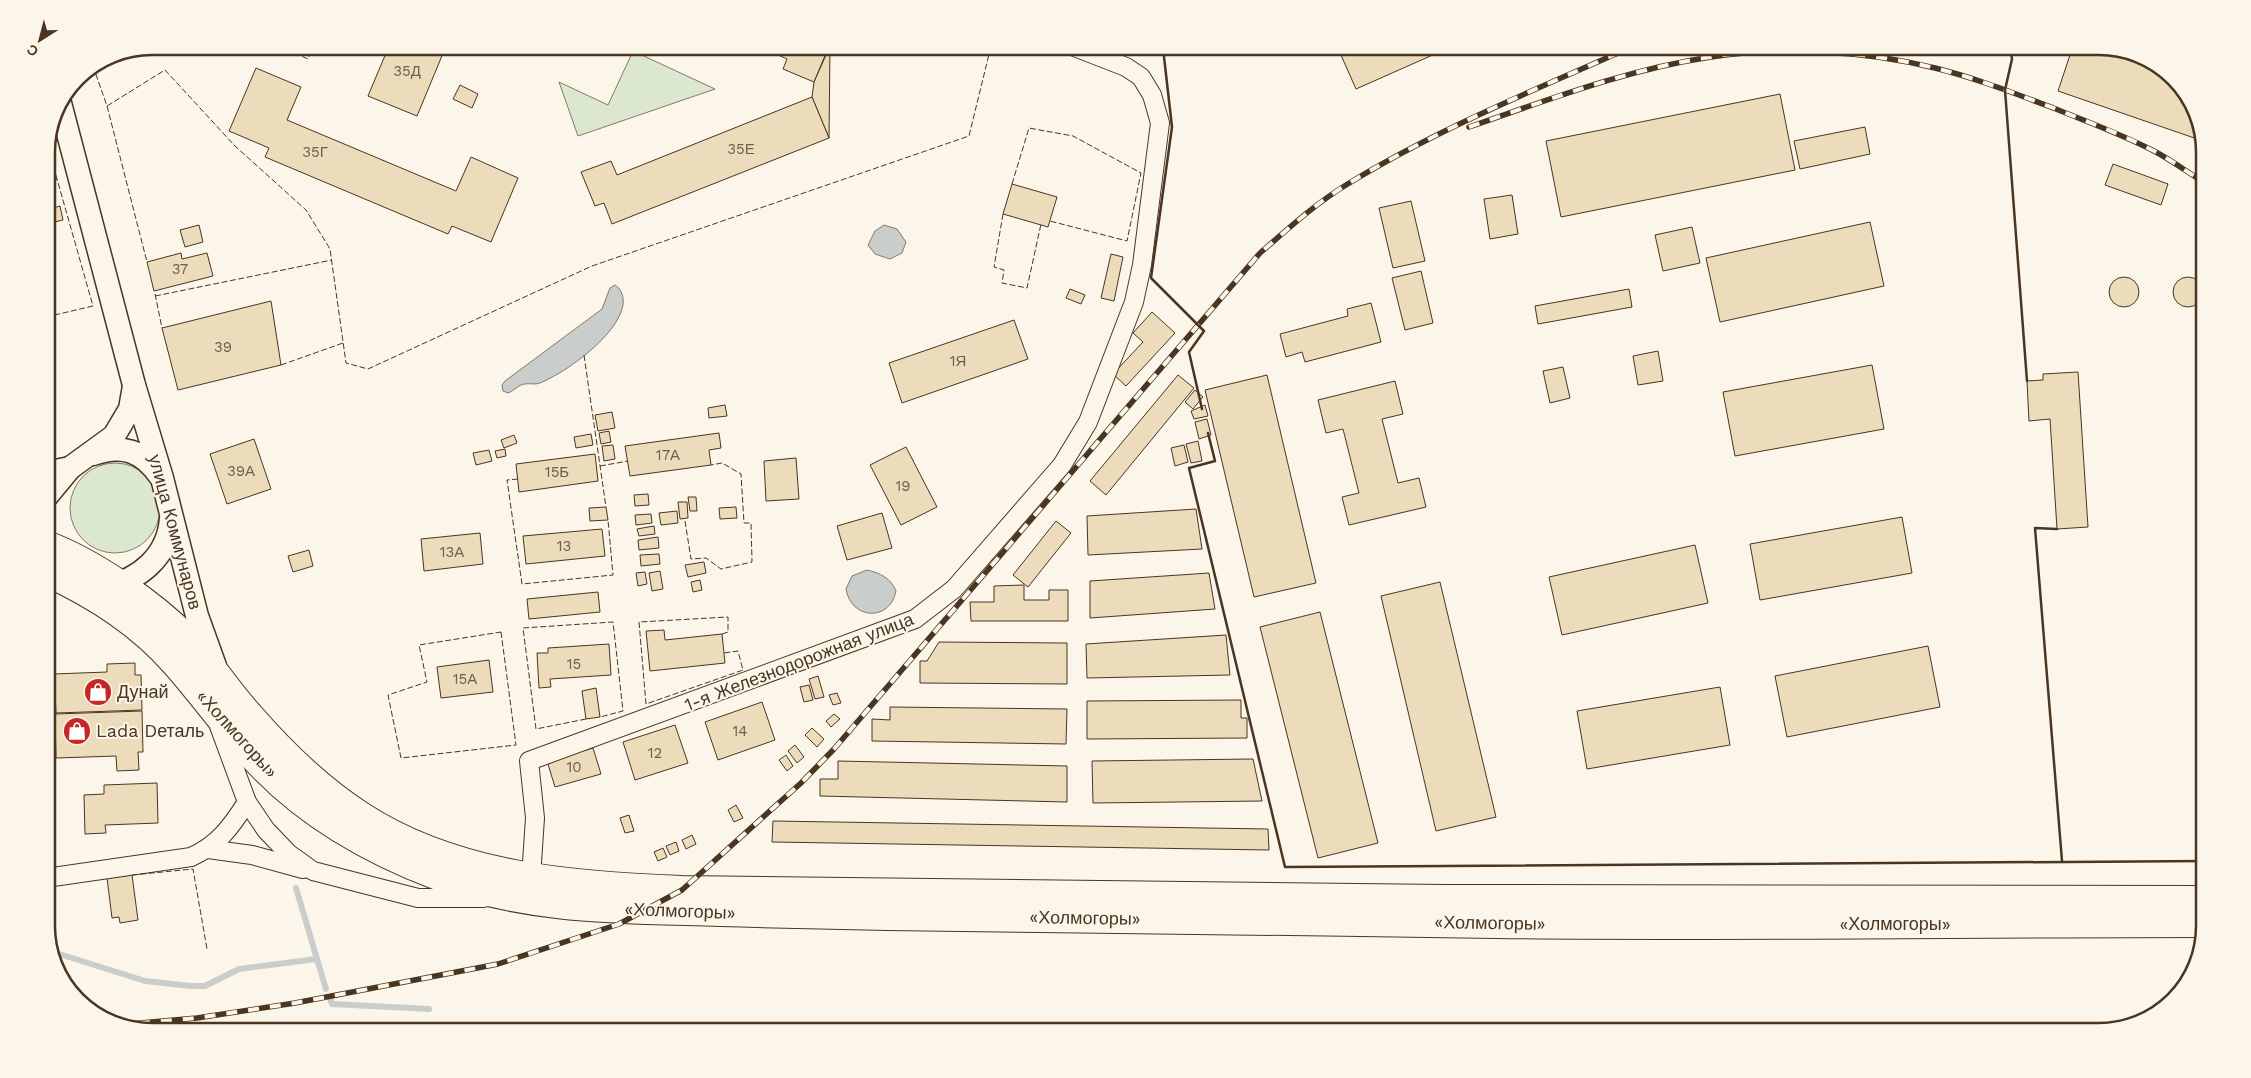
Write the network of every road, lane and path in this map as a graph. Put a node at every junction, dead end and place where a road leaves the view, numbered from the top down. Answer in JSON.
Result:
{"nodes":[{"id":1,"x":1095,"y":55,"type":"edge"},
{"id":2,"x":63,"y":114,"type":"edge"},
{"id":3,"x":134,"y":385,"type":"junction"},
{"id":4,"x":79,"y":461,"type":"junction"},
{"id":5,"x":55,"y":470,"type":"edge"},
{"id":6,"x":162,"y":478,"type":"junction"},
{"id":7,"x":55,"y":487,"type":"edge"},
{"id":8,"x":171,"y":514,"type":"junction"},
{"id":9,"x":55,"y":553,"type":"edge"},
{"id":10,"x":55,"y":559,"type":"edge"},
{"id":11,"x":118,"y":584,"type":"junction"},
{"id":12,"x":77,"y":586,"type":"junction"},
{"id":13,"x":219,"y":679,"type":"junction"},
{"id":14,"x":213,"y":712,"type":"junction"},
{"id":15,"x":248,"y":802,"type":"junction"},
{"id":16,"x":208,"y":849,"type":"junction"},
{"id":17,"x":313,"y":871,"type":"junction"},
{"id":18,"x":55,"y":877,"type":"edge"},
{"id":19,"x":528,"y":888,"type":"junction"},
{"id":20,"x":2196,"y":900,"type":"edge"},
{"id":21,"x":2196,"y":923,"type":"edge"}],
"edges":[{"from":1,"to":19,"type":"street","name":"1-я Железнодорожная улица"},
{"from":2,"to":3,"type":"street","name":"улица Коммунаров"},
{"from":3,"to":4,"type":"street","name":"улица Коммунаров"},
{"from":3,"to":6,"type":"street","name":"улица Коммунаров"},
{"from":4,"to":5,"type":"street","name":"улица Коммунаров"},
{"from":4,"to":6,"type":"street"},
{"from":4,"to":7,"type":"street"},
{"from":6,"to":8,"type":"street","name":"улица Коммунаров"},
{"from":8,"to":11,"type":"street"},
{"from":8,"to":13,"type":"street","name":"улица Коммунаров"},
{"from":9,"to":11,"type":"highway","name":"«Холмогоры»"},
{"from":10,"to":12,"type":"highway","name":"«Холмогоры»"},
{"from":11,"to":12,"type":"street"},
{"from":11,"to":13,"type":"highway","name":"«Холмогоры»"},
{"from":12,"to":14,"type":"highway","name":"«Холмогоры»"},
{"from":13,"to":19,"type":"highway","name":"«Холмогоры»"},
{"from":14,"to":15,"type":"street"},
{"from":14,"to":19,"type":"highway","name":"«Холмогоры»"},
{"from":15,"to":16,"type":"street"},
{"from":15,"to":17,"type":"street"},
{"from":16,"to":17,"type":"street"},
{"from":16,"to":18,"type":"street"},
{"from":17,"to":19,"type":"street"},
{"from":19,"to":20,"type":"highway","name":"«Холмогоры»"},
{"from":19,"to":21,"type":"highway","name":"«Холмогоры»"}]}
